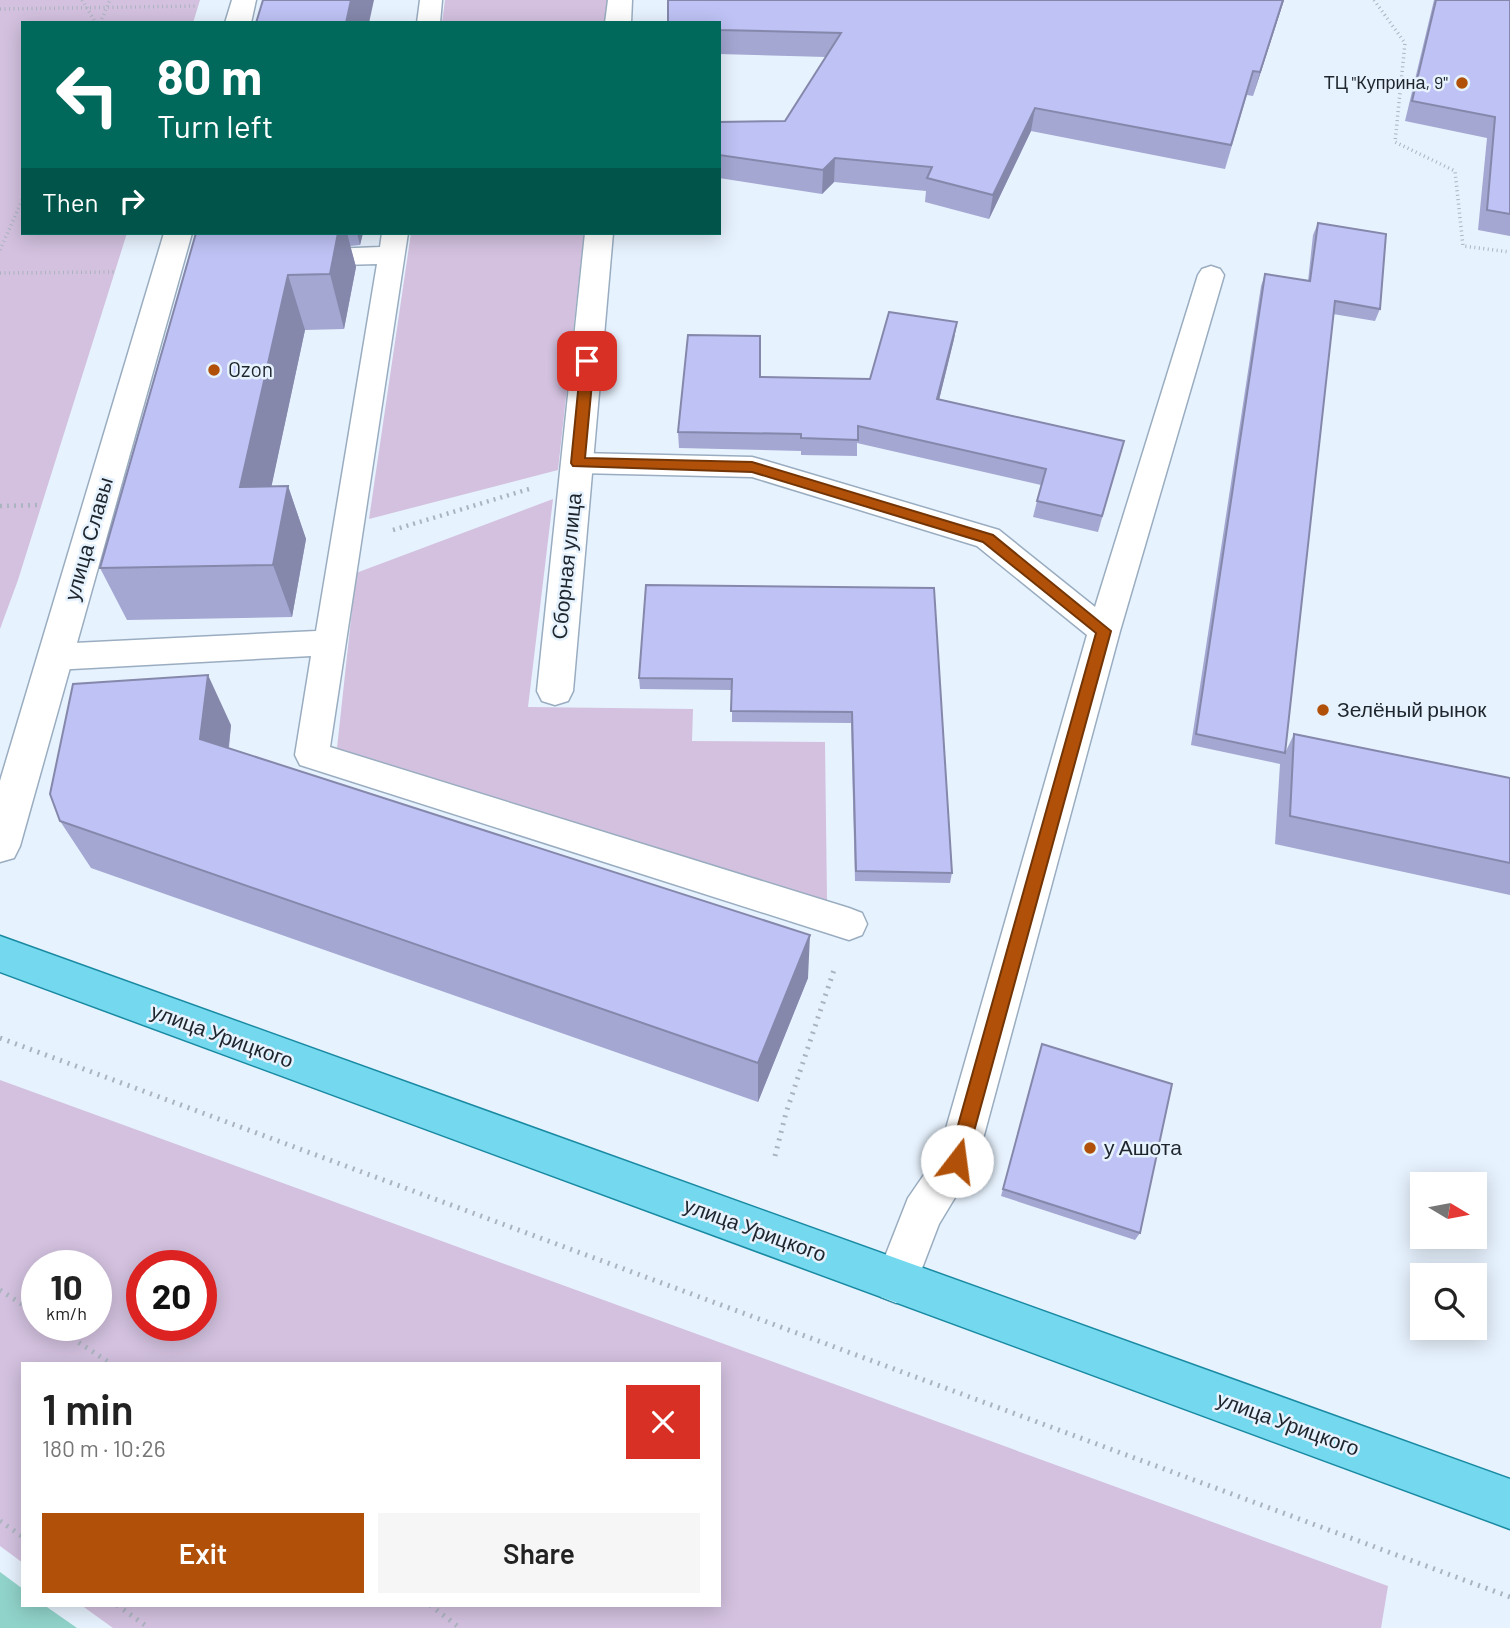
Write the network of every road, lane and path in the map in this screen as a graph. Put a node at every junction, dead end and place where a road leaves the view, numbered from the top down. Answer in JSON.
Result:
{"nodes":[{"id":1,"x":82,"y":0,"type":"edge"},
{"id":2,"x":110,"y":0,"type":"edge"},
{"id":3,"x":244,"y":0,"type":"edge"},
{"id":4,"x":431,"y":0,"type":"edge"},
{"id":5,"x":620,"y":0,"type":"edge"},
{"id":6,"x":1374,"y":0,"type":"edge"},
{"id":7,"x":198,"y":6,"type":"dead end"},
{"id":8,"x":87,"y":8,"type":"junction"},
{"id":9,"x":106,"y":8,"type":"junction"},
{"id":10,"x":0,"y":9,"type":"edge"},
{"id":11,"x":97,"y":21,"type":"edge"},
{"id":12,"x":99,"y":21,"type":"edge"},
{"id":13,"x":239,"y":21,"type":"edge"},
{"id":14,"x":428,"y":21,"type":"edge"},
{"id":15,"x":618,"y":21,"type":"edge"},
{"id":16,"x":21,"y":203,"type":"edge"},
{"id":17,"x":599,"y":235,"type":"edge"},
{"id":18,"x":393,"y":244,"type":"edge"},
{"id":19,"x":0,"y":250,"type":"edge"},
{"id":20,"x":1510,"y":252,"type":"edge"},
{"id":21,"x":180,"y":253,"type":"edge"},
{"id":22,"x":285,"y":259,"type":"edge"},
{"id":23,"x":114,"y":272,"type":"dead end"},
{"id":24,"x":0,"y":273,"type":"edge"},
{"id":25,"x":1212,"y":275,"type":"dead end"},
{"id":26,"x":577,"y":469,"type":"junction"},
{"id":27,"x":40,"y":505,"type":"dead end"},
{"id":28,"x":0,"y":506,"type":"edge"},
{"id":29,"x":344,"y":558,"type":"junction"},
{"id":30,"x":1104,"y":631,"type":"junction"},
{"id":31,"x":330,"y":643,"type":"junction"},
{"id":32,"x":54,"y":657,"type":"junction"},
{"id":33,"x":555,"y":691,"type":"dead end"},
{"id":34,"x":0,"y":846,"type":"edge"},
{"id":35,"x":849,"y":924,"type":"joint"},
{"id":36,"x":0,"y":954,"type":"edge"},
{"id":37,"x":0,"y":1038,"type":"edge"},
{"id":38,"x":775,"y":1156,"type":"dead end"},
{"id":39,"x":896,"y":1282,"type":"junction"},
{"id":40,"x":0,"y":1290,"type":"edge"},
{"id":41,"x":21,"y":1304,"type":"edge"},
{"id":42,"x":76,"y":1341,"type":"edge"},
{"id":43,"x":108,"y":1362,"type":"edge"},
{"id":44,"x":1510,"y":1504,"type":"edge"},
{"id":45,"x":0,"y":1521,"type":"edge"},
{"id":46,"x":21,"y":1536,"type":"edge"},
{"id":47,"x":1510,"y":1597,"type":"edge"},
{"id":48,"x":120,"y":1607,"type":"edge"},
{"id":49,"x":433,"y":1607,"type":"edge"},
{"id":50,"x":149,"y":1628,"type":"edge"},
{"id":51,"x":460,"y":1628,"type":"edge"}],
"edges":[{"from":1,"to":8,"type":"path"},
{"from":2,"to":9,"type":"path"},
{"from":3,"to":13,"type":"street"},
{"from":4,"to":14,"type":"lane"},
{"from":5,"to":15,"type":"street"},
{"from":6,"to":20,"type":"path"},
{"from":7,"to":9,"type":"path"},
{"from":8,"to":9,"type":"path"},
{"from":8,"to":10,"type":"path"},
{"from":8,"to":11,"type":"path"},
{"from":9,"to":12,"type":"path"},
{"from":16,"to":19,"type":"path"},
{"from":17,"to":26,"type":"street","name":"Сборная улица"},
{"from":18,"to":22,"type":"lane"},
{"from":18,"to":29,"type":"lane"},
{"from":21,"to":32,"type":"street","name":"улица Славы"},
{"from":23,"to":24,"type":"path"},
{"from":25,"to":30,"type":"lane"},
{"from":26,"to":29,"type":"path"},
{"from":26,"to":30,"type":"lane"},
{"from":26,"to":33,"type":"street","name":"Сборная улица"},
{"from":27,"to":28,"type":"path"},
{"from":29,"to":31,"type":"lane"},
{"from":30,"to":39,"type":"lane"},
{"from":31,"to":32,"type":"lane"},
{"from":31,"to":35,"type":"lane"},
{"from":32,"to":34,"type":"street","name":"улица Славы"},
{"from":35,"to":38,"type":"path"},
{"from":36,"to":39,"type":"main road","name":"улица Урицкого"},
{"from":37,"to":47,"type":"path"},
{"from":39,"to":44,"type":"main road","name":"улица Урицкого"},
{"from":40,"to":41,"type":"path"},
{"from":42,"to":43,"type":"path"},
{"from":45,"to":46,"type":"path"},
{"from":48,"to":50,"type":"path"},
{"from":49,"to":51,"type":"path"}]}
